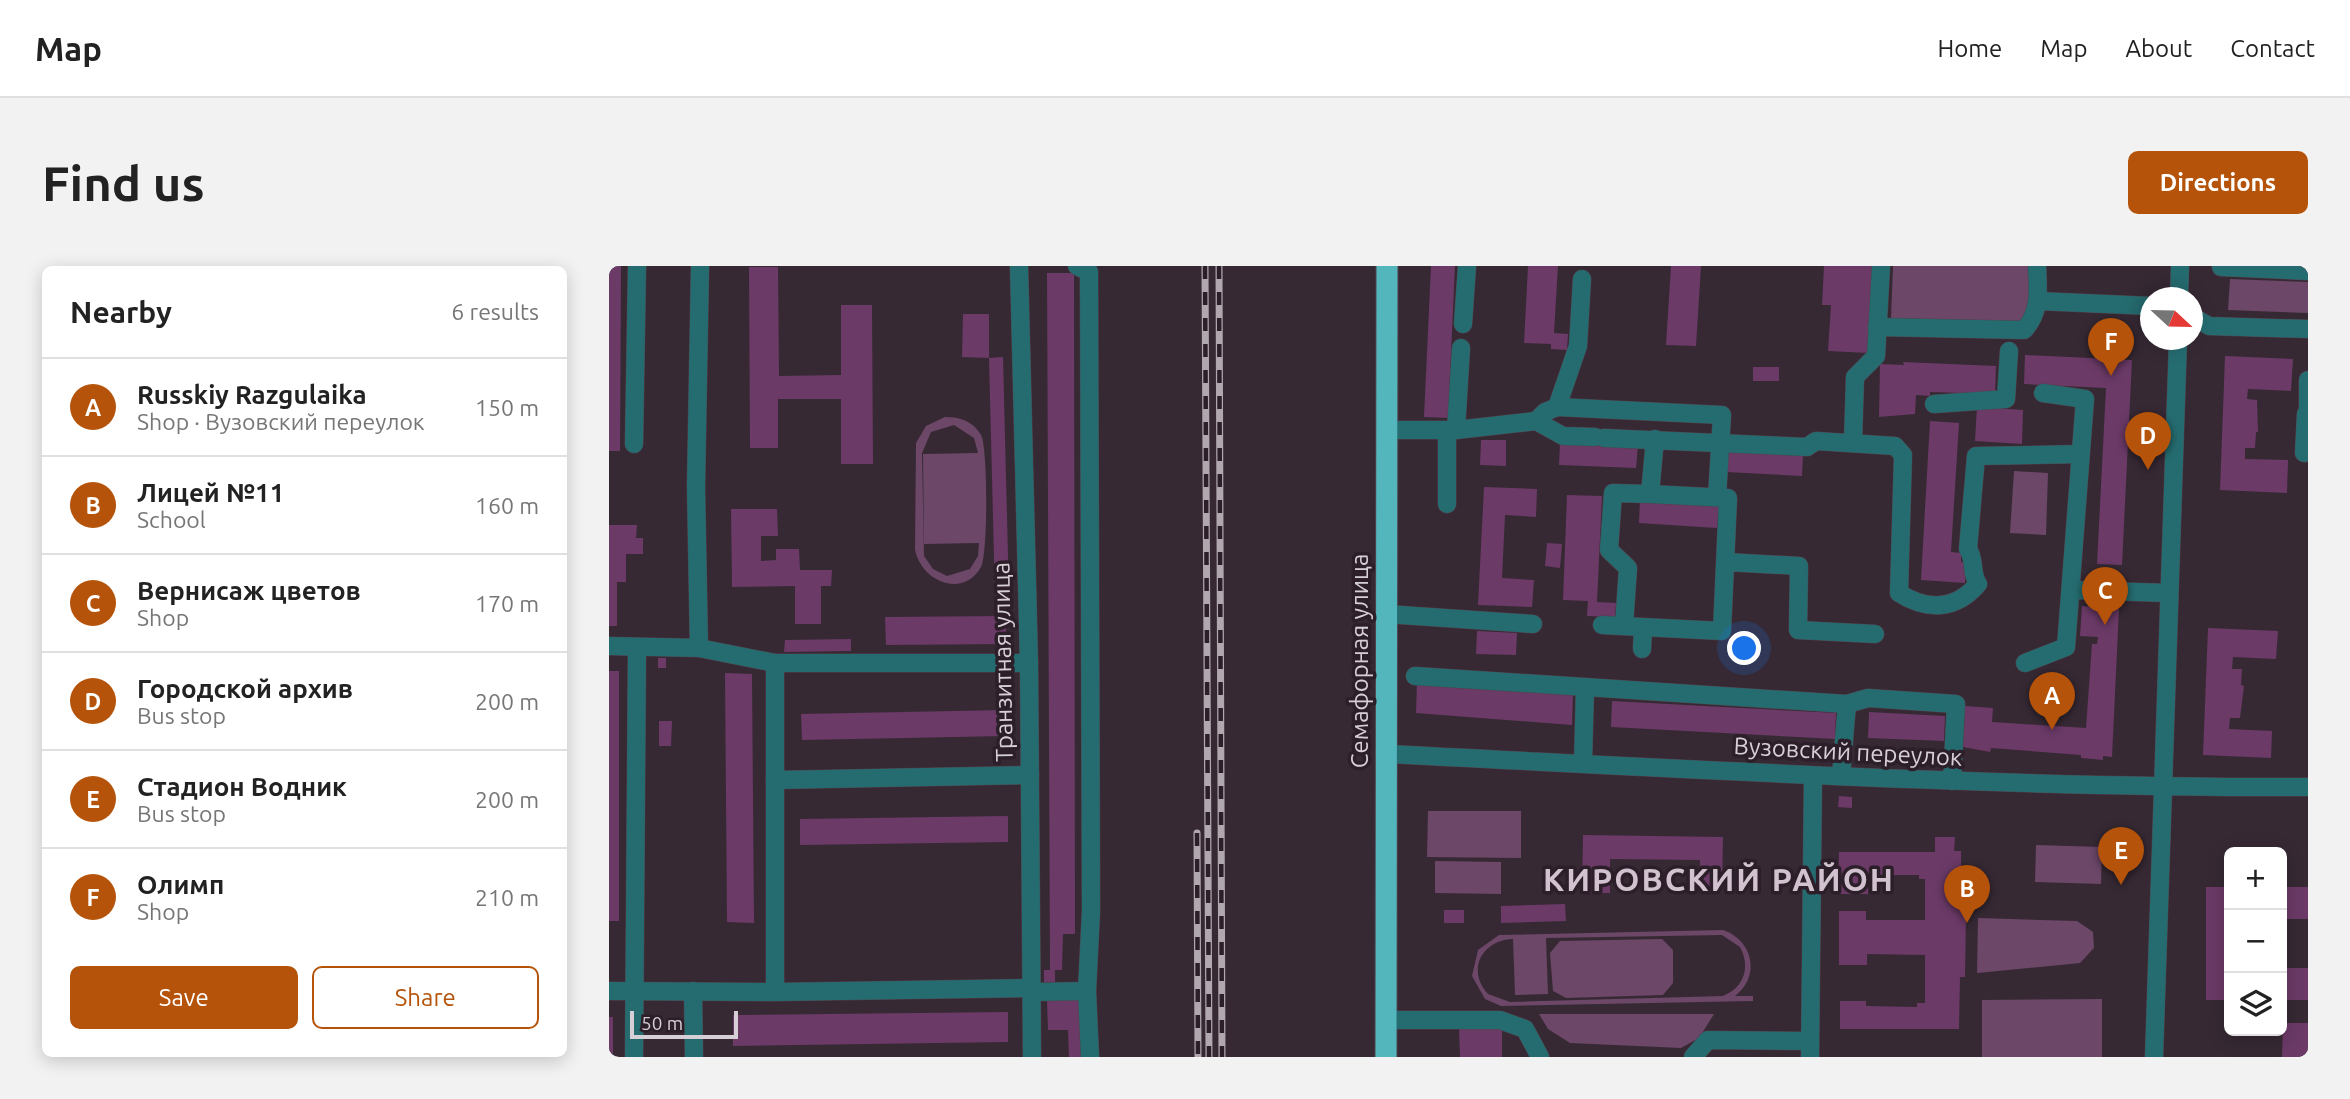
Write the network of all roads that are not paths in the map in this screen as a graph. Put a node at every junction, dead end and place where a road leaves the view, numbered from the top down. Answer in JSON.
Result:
{"nodes":[{"id":1,"x":637,"y":266,"type":"edge"},
{"id":2,"x":700,"y":266,"type":"edge"},
{"id":3,"x":1019,"y":266,"type":"edge"},
{"id":4,"x":1077,"y":266,"type":"edge"},
{"id":5,"x":1388,"y":266,"type":"edge"},
{"id":6,"x":1467,"y":266,"type":"edge"},
{"id":7,"x":1881,"y":266,"type":"edge"},
{"id":8,"x":2037,"y":266,"type":"edge"},
{"id":9,"x":2180,"y":266,"type":"edge"},
{"id":10,"x":2221,"y":267,"type":"edge"},
{"id":11,"x":2308,"y":271,"type":"edge"},
{"id":12,"x":1582,"y":279,"type":"dead end"},
{"id":13,"x":2179,"y":287,"type":"edge"},
{"id":14,"x":2038,"y":301,"type":"junction"},
{"id":15,"x":2140,"y":306,"type":"edge"},
{"id":16,"x":2203,"y":323,"type":"edge"},
{"id":17,"x":1463,"y":324,"type":"dead end"},
{"id":18,"x":1877,"y":327,"type":"junction"},
{"id":19,"x":2308,"y":329,"type":"edge"},
{"id":20,"x":1461,"y":348,"type":"dead end"},
{"id":21,"x":2178,"y":350,"type":"edge"},
{"id":22,"x":2009,"y":351,"type":"dead end"},
{"id":23,"x":2308,"y":380,"type":"edge"},
{"id":24,"x":2043,"y":393,"type":"dead end"},
{"id":25,"x":1934,"y":404,"type":"dead end"},
{"id":26,"x":1557,"y":407,"type":"junction"},
{"id":27,"x":2307,"y":414,"type":"edge"},
{"id":28,"x":1536,"y":421,"type":"junction"},
{"id":29,"x":1387,"y":430,"type":"junction"},
{"id":30,"x":1451,"y":431,"type":"junction"},
{"id":31,"x":1655,"y":439,"type":"junction"},
{"id":32,"x":1853,"y":442,"type":"junction"},
{"id":33,"x":1721,"y":443,"type":"junction"},
{"id":34,"x":634,"y":444,"type":"dead end"},
{"id":35,"x":2304,"y":453,"type":"dead end"},
{"id":36,"x":2080,"y":454,"type":"junction"},
{"id":37,"x":1650,"y":494,"type":"junction"},
{"id":38,"x":1717,"y":497,"type":"junction"},
{"id":39,"x":1447,"y":504,"type":"dead end"},
{"id":40,"x":1725,"y":562,"type":"junction"},
{"id":41,"x":2071,"y":590,"type":"junction"},
{"id":42,"x":2169,"y":593,"type":"junction"},
{"id":43,"x":1386,"y":614,"type":"junction"},
{"id":44,"x":1533,"y":624,"type":"dead end"},
{"id":45,"x":1602,"y":625,"type":"dead end"},
{"id":46,"x":1624,"y":626,"type":"junction"},
{"id":47,"x":1643,"y":627,"type":"junction"},
{"id":48,"x":1875,"y":634,"type":"dead end"},
{"id":49,"x":609,"y":646,"type":"edge"},
{"id":50,"x":637,"y":647,"type":"junction"},
{"id":51,"x":699,"y":648,"type":"junction"},
{"id":52,"x":1642,"y":649,"type":"dead end"},
{"id":53,"x":775,"y":663,"type":"junction"},
{"id":54,"x":1029,"y":663,"type":"junction"},
{"id":55,"x":2025,"y":663,"type":"dead end"},
{"id":56,"x":1415,"y":676,"type":"dead end"},
{"id":57,"x":1585,"y":688,"type":"junction"},
{"id":58,"x":1847,"y":704,"type":"junction"},
{"id":59,"x":1386,"y":754,"type":"junction"},
{"id":60,"x":1583,"y":763,"type":"junction"},
{"id":61,"x":1030,"y":775,"type":"junction"},
{"id":62,"x":1813,"y":776,"type":"junction"},
{"id":63,"x":1841,"y":776,"type":"junction"},
{"id":64,"x":775,"y":780,"type":"junction"},
{"id":65,"x":1952,"y":781,"type":"junction"},
{"id":66,"x":2162,"y":787,"type":"junction"},
{"id":67,"x":2308,"y":787,"type":"edge"},
{"id":68,"x":1033,"y":990,"type":"junction"},
{"id":69,"x":609,"y":991,"type":"edge"},
{"id":70,"x":635,"y":991,"type":"junction"},
{"id":71,"x":693,"y":991,"type":"junction"},
{"id":72,"x":1087,"y":991,"type":"junction"},
{"id":73,"x":775,"y":992,"type":"junction"},
{"id":74,"x":1385,"y":1020,"type":"junction"},
{"id":75,"x":1810,"y":1049,"type":"edge"},
{"id":76,"x":634,"y":1057,"type":"edge"},
{"id":77,"x":694,"y":1057,"type":"edge"},
{"id":78,"x":1032,"y":1057,"type":"edge"},
{"id":79,"x":1090,"y":1057,"type":"edge"},
{"id":80,"x":1386,"y":1057,"type":"edge"},
{"id":81,"x":1540,"y":1057,"type":"edge"},
{"id":82,"x":1692,"y":1057,"type":"edge"},
{"id":83,"x":2154,"y":1057,"type":"edge"}],
"edges":[{"from":1,"to":34,"type":"street"},
{"from":2,"to":51,"type":"street"},
{"from":3,"to":54,"type":"street","name":"Транзитная улица"},
{"from":4,"to":72,"type":"street"},
{"from":5,"to":29,"type":"highway","name":"Семафорная улица"},
{"from":6,"to":17,"type":"street"},
{"from":7,"to":18,"type":"street"},
{"from":8,"to":14,"type":"street"},
{"from":9,"to":13,"type":"street"},
{"from":10,"to":11,"type":"street"},
{"from":12,"to":26,"type":"street"},
{"from":14,"to":15,"type":"street"},
{"from":14,"to":18,"type":"street"},
{"from":16,"to":19,"type":"street"},
{"from":18,"to":32,"type":"street"},
{"from":20,"to":30,"type":"street"},
{"from":21,"to":42,"type":"street"},
{"from":22,"to":25,"type":"street"},
{"from":23,"to":27,"type":"street"},
{"from":24,"to":36,"type":"street"},
{"from":26,"to":28,"type":"street"},
{"from":26,"to":33,"type":"street"},
{"from":27,"to":35,"type":"street"},
{"from":28,"to":30,"type":"street"},
{"from":28,"to":31,"type":"street"},
{"from":29,"to":30,"type":"street"},
{"from":29,"to":43,"type":"highway","name":"Семафорная улица"},
{"from":30,"to":39,"type":"street"},
{"from":31,"to":33,"type":"street"},
{"from":31,"to":37,"type":"street"},
{"from":32,"to":33,"type":"street"},
{"from":32,"to":36,"type":"street"},
{"from":33,"to":38,"type":"street"},
{"from":36,"to":41,"type":"street"},
{"from":37,"to":38,"type":"street"},
{"from":37,"to":46,"type":"street"},
{"from":38,"to":40,"type":"street"},
{"from":40,"to":47,"type":"street"},
{"from":40,"to":48,"type":"street"},
{"from":41,"to":42,"type":"street"},
{"from":41,"to":55,"type":"street"},
{"from":42,"to":66,"type":"street"},
{"from":43,"to":44,"type":"street"},
{"from":43,"to":59,"type":"highway","name":"Семафорная улица"},
{"from":45,"to":46,"type":"street"},
{"from":46,"to":47,"type":"street"},
{"from":47,"to":52,"type":"street"},
{"from":49,"to":50,"type":"street"},
{"from":50,"to":51,"type":"street"},
{"from":50,"to":70,"type":"street"},
{"from":51,"to":53,"type":"street"},
{"from":53,"to":54,"type":"street"},
{"from":53,"to":64,"type":"street"},
{"from":54,"to":61,"type":"street","name":"Транзитная улица"},
{"from":56,"to":57,"type":"street"},
{"from":57,"to":58,"type":"street"},
{"from":57,"to":60,"type":"street"},
{"from":58,"to":63,"type":"street"},
{"from":58,"to":65,"type":"street"},
{"from":59,"to":60,"type":"street","name":"Вузовский переулок"},
{"from":59,"to":74,"type":"highway","name":"Семафорная улица"},
{"from":60,"to":62,"type":"street","name":"Вузовский переулок"},
{"from":61,"to":64,"type":"street"},
{"from":61,"to":68,"type":"street","name":"Транзитная улица"},
{"from":62,"to":63,"type":"street","name":"Вузовский переулок"},
{"from":62,"to":75,"type":"street"},
{"from":63,"to":65,"type":"street","name":"Вузовский переулок"},
{"from":64,"to":73,"type":"street"},
{"from":65,"to":66,"type":"street","name":"Вузовский переулок"},
{"from":66,"to":67,"type":"street","name":"Вузовский переулок"},
{"from":66,"to":83,"type":"street"},
{"from":68,"to":72,"type":"street"},
{"from":68,"to":73,"type":"street"},
{"from":68,"to":78,"type":"street","name":"Транзитная улица"},
{"from":69,"to":70,"type":"street"},
{"from":70,"to":71,"type":"street"},
{"from":70,"to":76,"type":"street"},
{"from":71,"to":73,"type":"street"},
{"from":71,"to":77,"type":"street"},
{"from":72,"to":79,"type":"street"},
{"from":74,"to":80,"type":"highway","name":"Семафорная улица"},
{"from":74,"to":81,"type":"street"},
{"from":75,"to":82,"type":"street"}]}
